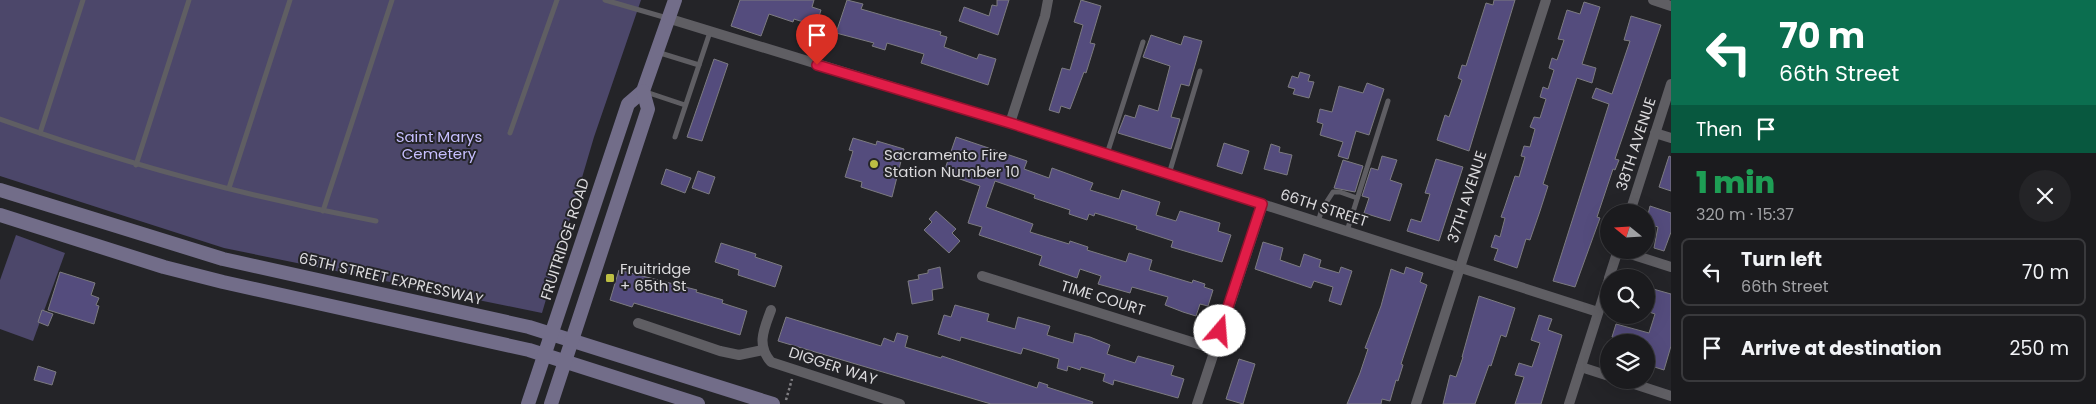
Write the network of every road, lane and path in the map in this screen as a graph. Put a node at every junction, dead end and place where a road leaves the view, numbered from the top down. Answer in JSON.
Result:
{"nodes":[{"id":1,"x":84,"y":0,"type":"edge"},
{"id":2,"x":190,"y":0,"type":"edge"},
{"id":3,"x":290,"y":0,"type":"edge"},
{"id":4,"x":392,"y":0,"type":"edge"},
{"id":5,"x":557,"y":0,"type":"edge"},
{"id":6,"x":605,"y":0,"type":"edge"},
{"id":7,"x":675,"y":0,"type":"edge"},
{"id":8,"x":1048,"y":0,"type":"edge"},
{"id":9,"x":1546,"y":0,"type":"edge"},
{"id":10,"x":1653,"y":0,"type":"edge"},
{"id":11,"x":1671,"y":6,"type":"edge"},
{"id":12,"x":667,"y":18,"type":"junction"},
{"id":13,"x":710,"y":32,"type":"junction"},
{"id":14,"x":1143,"y":42,"type":"dead end"},
{"id":15,"x":656,"y":52,"type":"junction"},
{"id":16,"x":699,"y":65,"type":"junction"},
{"id":17,"x":1200,"y":71,"type":"dead end"},
{"id":18,"x":1671,"y":84,"type":"edge"},
{"id":19,"x":643,"y":91,"type":"junction"},
{"id":20,"x":1388,"y":102,"type":"dead end"},
{"id":21,"x":686,"y":105,"type":"junction"},
{"id":22,"x":0,"y":119,"type":"edge"},
{"id":23,"x":1010,"y":123,"type":"junction"},
{"id":24,"x":40,"y":133,"type":"junction"},
{"id":25,"x":510,"y":133,"type":"dead end"},
{"id":26,"x":1655,"y":133,"type":"junction"},
{"id":27,"x":675,"y":138,"type":"dead end"},
{"id":28,"x":1671,"y":138,"type":"edge"},
{"id":29,"x":1107,"y":154,"type":"junction"},
{"id":30,"x":136,"y":164,"type":"junction"},
{"id":31,"x":1169,"y":174,"type":"junction"},
{"id":32,"x":230,"y":188,"type":"junction"},
{"id":33,"x":0,"y":190,"type":"edge"},
{"id":34,"x":1357,"y":198,"type":"junction"},
{"id":35,"x":1262,"y":204,"type":"junction"},
{"id":36,"x":1633,"y":204,"type":"edge"},
{"id":37,"x":323,"y":211,"type":"junction"},
{"id":38,"x":0,"y":215,"type":"edge"},
{"id":39,"x":376,"y":221,"type":"dead end"},
{"id":40,"x":1318,"y":222,"type":"junction"},
{"id":41,"x":1346,"y":231,"type":"junction"},
{"id":42,"x":1646,"y":259,"type":"edge"},
{"id":43,"x":1671,"y":267,"type":"edge"},
{"id":44,"x":1460,"y":268,"type":"junction"},
{"id":45,"x":982,"y":276,"type":"dead end"},
{"id":46,"x":1600,"y":306,"type":"edge"},
{"id":47,"x":771,"y":310,"type":"dead end"},
{"id":48,"x":1598,"y":312,"type":"junction"},
{"id":49,"x":638,"y":323,"type":"dead end"},
{"id":50,"x":551,"y":334,"type":"junction"},
{"id":51,"x":572,"y":340,"type":"junction"},
{"id":52,"x":1214,"y":349,"type":"junction"},
{"id":53,"x":763,"y":350,"type":"junction"},
{"id":54,"x":544,"y":355,"type":"junction"},
{"id":55,"x":565,"y":362,"type":"junction"},
{"id":56,"x":1580,"y":367,"type":"junction"},
{"id":57,"x":795,"y":370,"type":"junction"},
{"id":58,"x":1600,"y":373,"type":"edge"},
{"id":59,"x":1650,"y":389,"type":"edge"},
{"id":60,"x":1671,"y":396,"type":"edge"},
{"id":61,"x":528,"y":404,"type":"edge"},
{"id":62,"x":551,"y":404,"type":"edge"},
{"id":63,"x":698,"y":404,"type":"edge"},
{"id":64,"x":773,"y":404,"type":"edge"},
{"id":65,"x":784,"y":404,"type":"edge"},
{"id":66,"x":900,"y":404,"type":"edge"},
{"id":67,"x":1197,"y":404,"type":"edge"},
{"id":68,"x":1416,"y":404,"type":"edge"},
{"id":69,"x":1569,"y":404,"type":"edge"}],
"edges":[{"from":1,"to":24,"type":"lane"},
{"from":2,"to":30,"type":"lane"},
{"from":3,"to":32,"type":"lane"},
{"from":4,"to":37,"type":"lane"},
{"from":5,"to":25,"type":"lane"},
{"from":6,"to":12,"type":"lane"},
{"from":7,"to":12,"type":"main road","name":"FRUITRIDGE ROAD"},
{"from":8,"to":23,"type":"street"},
{"from":9,"to":44,"type":"street","name":"37TH AVENUE"},
{"from":10,"to":11,"type":"street"},
{"from":12,"to":13,"type":"street","name":"66TH STREET"},
{"from":12,"to":15,"type":"main road","name":"FRUITRIDGE ROAD"},
{"from":13,"to":16,"type":"lane"},
{"from":13,"to":23,"type":"street","name":"66TH STREET"},
{"from":14,"to":29,"type":"lane"},
{"from":15,"to":16,"type":"lane"},
{"from":15,"to":19,"type":"main road","name":"FRUITRIDGE ROAD"},
{"from":16,"to":21,"type":"lane"},
{"from":17,"to":31,"type":"lane"},
{"from":18,"to":26,"type":"street","name":"38TH AVENUE"},
{"from":19,"to":21,"type":"lane"},
{"from":19,"to":50,"type":"main road","name":"FRUITRIDGE ROAD"},
{"from":19,"to":51,"type":"main road","name":"FRUITRIDGE ROAD"},
{"from":20,"to":34,"type":"lane"},
{"from":21,"to":27,"type":"lane"},
{"from":22,"to":24,"type":"lane"},
{"from":23,"to":29,"type":"street","name":"66TH STREET"},
{"from":24,"to":30,"type":"lane"},
{"from":26,"to":28,"type":"street"},
{"from":26,"to":36,"type":"street","name":"38TH AVENUE"},
{"from":29,"to":31,"type":"street","name":"66TH STREET"},
{"from":30,"to":32,"type":"lane"},
{"from":31,"to":35,"type":"street","name":"66TH STREET"},
{"from":32,"to":37,"type":"lane"},
{"from":33,"to":50,"type":"main road","name":"65TH STREET EXPRESSWAY"},
{"from":34,"to":40,"type":"lane"},
{"from":34,"to":41,"type":"lane"},
{"from":35,"to":40,"type":"street","name":"66TH STREET"},
{"from":35,"to":52,"type":"street"},
{"from":37,"to":39,"type":"lane"},
{"from":38,"to":54,"type":"main road"},
{"from":40,"to":41,"type":"street","name":"66TH STREET"},
{"from":41,"to":44,"type":"street","name":"66TH STREET"},
{"from":42,"to":43,"type":"street"},
{"from":44,"to":48,"type":"street","name":"66TH STREET"},
{"from":44,"to":68,"type":"street","name":"37TH AVENUE"},
{"from":45,"to":52,"type":"street","name":"TIME COURT"},
{"from":46,"to":48,"type":"street"},
{"from":47,"to":53,"type":"street"},
{"from":48,"to":56,"type":"street"},
{"from":49,"to":53,"type":"street"},
{"from":50,"to":51,"type":"main road","name":"65TH STREET EXPRESSWAY"},
{"from":50,"to":54,"type":"main road","name":"FRUITRIDGE ROAD"},
{"from":51,"to":55,"type":"main road","name":"FRUITRIDGE ROAD"},
{"from":51,"to":64,"type":"main road","name":"65TH STREET EXPRESSWAY"},
{"from":52,"to":67,"type":"street"},
{"from":53,"to":57,"type":"street","name":"DIGGER WAY"},
{"from":54,"to":55,"type":"main road"},
{"from":54,"to":61,"type":"main road","name":"FRUITRIDGE ROAD"},
{"from":55,"to":62,"type":"main road","name":"FRUITRIDGE ROAD"},
{"from":55,"to":63,"type":"main road"},
{"from":56,"to":58,"type":"street"},
{"from":56,"to":69,"type":"street"},
{"from":57,"to":65,"type":"path"},
{"from":57,"to":66,"type":"street","name":"DIGGER WAY"},
{"from":59,"to":60,"type":"street"}]}
